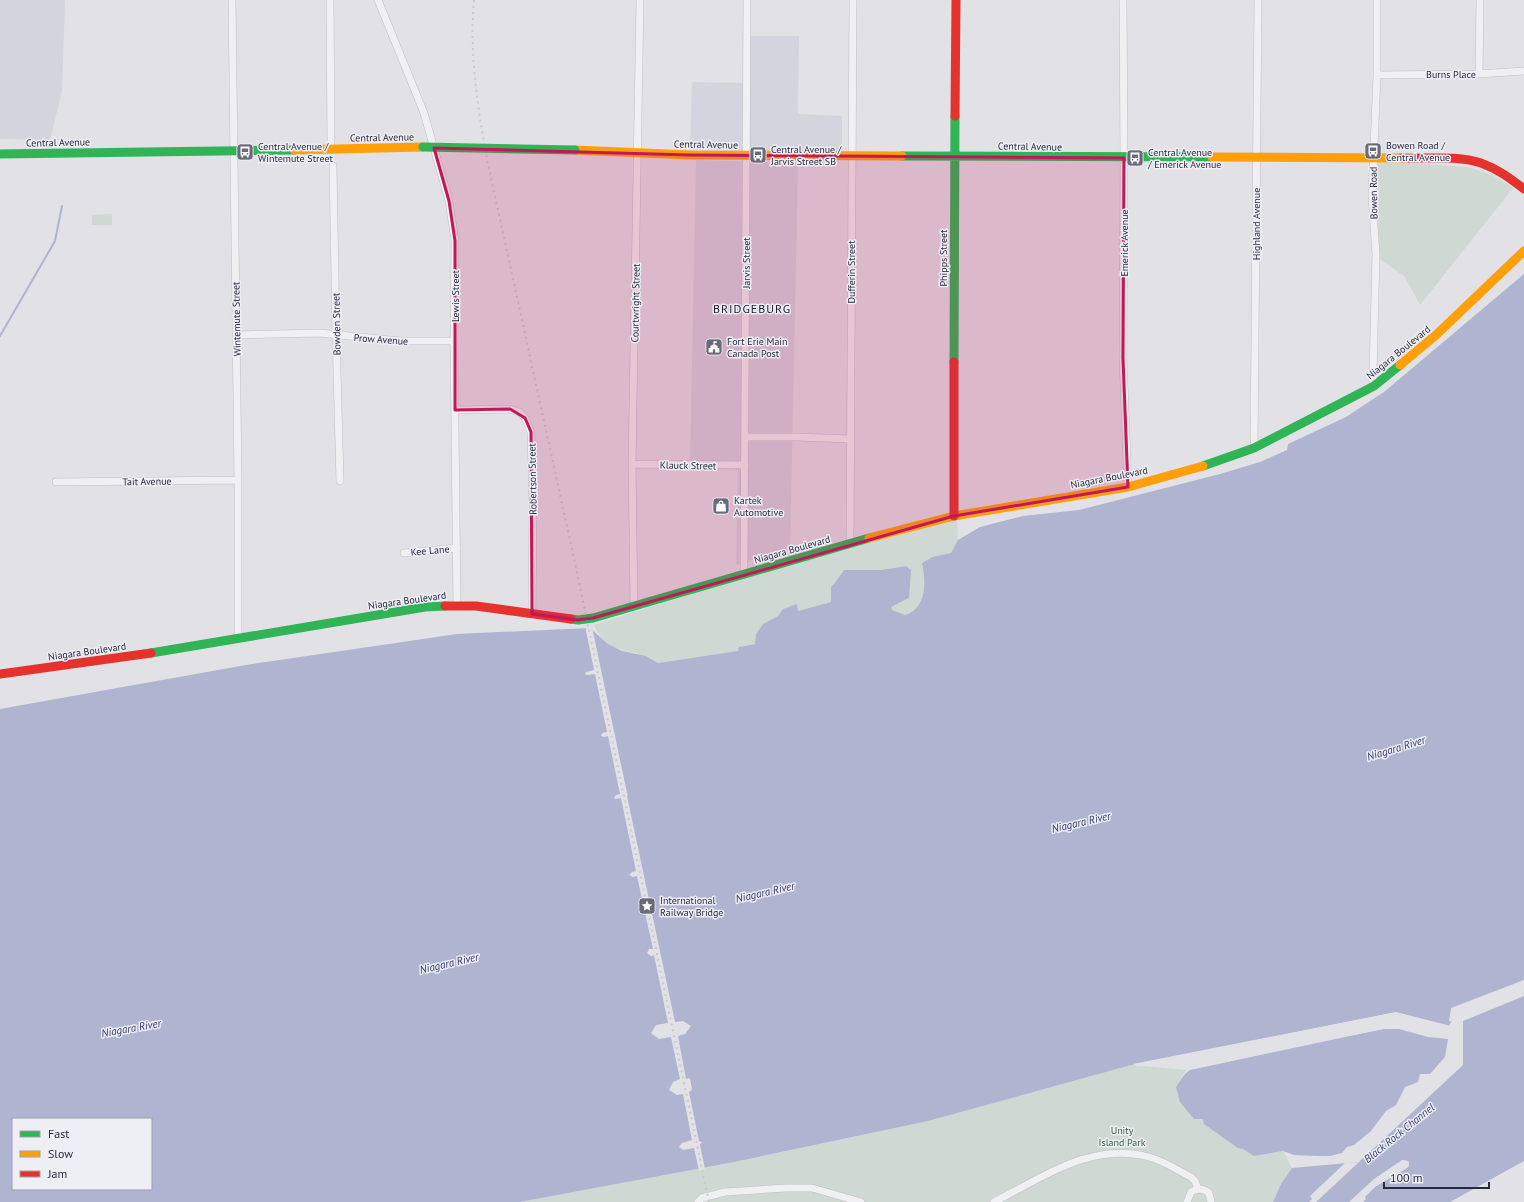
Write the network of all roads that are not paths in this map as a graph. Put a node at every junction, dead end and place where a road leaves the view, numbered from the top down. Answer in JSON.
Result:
{"nodes":[{"id":1,"x":232,"y":0,"type":"edge"},
{"id":2,"x":330,"y":0,"type":"edge"},
{"id":3,"x":378,"y":0,"type":"edge"},
{"id":4,"x":640,"y":0,"type":"edge"},
{"id":5,"x":747,"y":0,"type":"edge"},
{"id":6,"x":853,"y":0,"type":"edge"},
{"id":7,"x":956,"y":0,"type":"edge"},
{"id":8,"x":1122,"y":0,"type":"edge"},
{"id":9,"x":1258,"y":0,"type":"edge"},
{"id":10,"x":1377,"y":0,"type":"edge"},
{"id":11,"x":1480,"y":0,"type":"edge"},
{"id":12,"x":1524,"y":71,"type":"edge"},
{"id":13,"x":1479,"y":74,"type":"junction"},
{"id":14,"x":1377,"y":75,"type":"junction"},
{"id":15,"x":331,"y":149,"type":"junction"},
{"id":16,"x":233,"y":152,"type":"junction"},
{"id":17,"x":637,"y":152,"type":"junction"},
{"id":18,"x":0,"y":154,"type":"edge"},
{"id":19,"x":747,"y":155,"type":"junction"},
{"id":20,"x":852,"y":156,"type":"junction"},
{"id":21,"x":954,"y":156,"type":"junction"},
{"id":22,"x":1124,"y":158,"type":"junction"},
{"id":23,"x":1256,"y":158,"type":"junction"},
{"id":24,"x":1373,"y":158,"type":"junction"},
{"id":25,"x":333,"y":166,"type":"dead end"},
{"id":26,"x":1524,"y":189,"type":"edge"},
{"id":27,"x":1524,"y":251,"type":"edge"},
{"id":28,"x":336,"y":334,"type":"junction"},
{"id":29,"x":236,"y":335,"type":"junction"},
{"id":30,"x":454,"y":341,"type":"junction"},
{"id":31,"x":1374,"y":386,"type":"junction"},
{"id":32,"x":456,"y":410,"type":"junction"},
{"id":33,"x":745,"y":437,"type":"junction"},
{"id":34,"x":850,"y":439,"type":"junction"},
{"id":35,"x":1254,"y":448,"type":"junction"},
{"id":36,"x":632,"y":464,"type":"junction"},
{"id":37,"x":745,"y":465,"type":"junction"},
{"id":38,"x":238,"y":480,"type":"junction"},
{"id":39,"x":340,"y":481,"type":"dead end"},
{"id":40,"x":56,"y":482,"type":"dead end"},
{"id":41,"x":1128,"y":486,"type":"junction"},
{"id":42,"x":954,"y":516,"type":"junction"},
{"id":43,"x":850,"y":543,"type":"junction"},
{"id":44,"x":457,"y":548,"type":"junction"},
{"id":45,"x":404,"y":553,"type":"dead end"},
{"id":46,"x":744,"y":574,"type":"junction"},
{"id":47,"x":457,"y":605,"type":"junction"},
{"id":48,"x":634,"y":606,"type":"junction"},
{"id":49,"x":532,"y":614,"type":"junction"},
{"id":50,"x":239,"y":638,"type":"junction"},
{"id":51,"x":0,"y":674,"type":"edge"},
{"id":52,"x":1198,"y":1189,"type":"junction"},
{"id":53,"x":698,"y":1202,"type":"edge"},
{"id":54,"x":862,"y":1202,"type":"edge"},
{"id":55,"x":994,"y":1202,"type":"edge"},
{"id":56,"x":1188,"y":1202,"type":"edge"},
{"id":57,"x":1211,"y":1202,"type":"edge"}],
"edges":[{"from":1,"to":16,"type":"street","name":"Wintemute Street"},
{"from":2,"to":15,"type":"street"},
{"from":3,"to":30,"type":"street","name":"Lewis Street"},
{"from":4,"to":17,"type":"street","name":"Courtwright Street"},
{"from":5,"to":19,"type":"street","name":"Jarvis Street"},
{"from":6,"to":20,"type":"street","name":"Dufferin Street"},
{"from":7,"to":21,"type":"main road","name":"Phipps Street"},
{"from":8,"to":22,"type":"street","name":"Emerick Avenue"},
{"from":9,"to":23,"type":"street","name":"Highland Avenue"},
{"from":10,"to":14,"type":"street","name":"Bowen Road"},
{"from":11,"to":13,"type":"street"},
{"from":12,"to":13,"type":"street","name":"Burns Place"},
{"from":13,"to":14,"type":"street","name":"Burns Place"},
{"from":14,"to":24,"type":"street","name":"Bowen Road"},
{"from":15,"to":16,"type":"main road","name":"Central Avenue"},
{"from":15,"to":17,"type":"main road","name":"Central Avenue","bridge":true},
{"from":16,"to":18,"type":"main road","name":"Central Avenue"},
{"from":16,"to":29,"type":"street","name":"Wintemute Street"},
{"from":17,"to":19,"type":"main road","name":"Central Avenue"},
{"from":17,"to":36,"type":"street","name":"Courtwright Street"},
{"from":19,"to":20,"type":"main road","name":"Central Avenue"},
{"from":19,"to":33,"type":"street","name":"Jarvis Street"},
{"from":20,"to":21,"type":"main road","name":"Central Avenue"},
{"from":20,"to":34,"type":"street","name":"Dufferin Street"},
{"from":21,"to":22,"type":"main road","name":"Central Avenue"},
{"from":21,"to":42,"type":"main road","name":"Phipps Street"},
{"from":22,"to":23,"type":"main road","name":"Central Avenue"},
{"from":22,"to":41,"type":"street","name":"Emerick Avenue"},
{"from":23,"to":24,"type":"main road","name":"Central Avenue"},
{"from":23,"to":35,"type":"street","name":"Highland Avenue"},
{"from":24,"to":26,"type":"main road","name":"Central Avenue"},
{"from":24,"to":31,"type":"street","name":"Bowen Road"},
{"from":25,"to":28,"type":"street","name":"Bowden Street"},
{"from":27,"to":31,"type":"main road","name":"Niagara Boulevard"},
{"from":28,"to":29,"type":"street","name":"Prow Avenue"},
{"from":28,"to":30,"type":"street","name":"Prow Avenue"},
{"from":28,"to":39,"type":"street","name":"Bowden Street"},
{"from":29,"to":38,"type":"street","name":"Wintemute Street"},
{"from":30,"to":32,"type":"street","name":"Lewis Street"},
{"from":31,"to":35,"type":"main road","name":"Niagara Boulevard"},
{"from":32,"to":44,"type":"street","name":"Lewis Street"},
{"from":32,"to":49,"type":"street","name":"Robertson Street"},
{"from":33,"to":34,"type":"street"},
{"from":33,"to":37,"type":"street","name":"Jarvis Street"},
{"from":34,"to":43,"type":"street","name":"Dufferin Street"},
{"from":35,"to":41,"type":"main road","name":"Niagara Boulevard"},
{"from":36,"to":37,"type":"street","name":"Klauck Street"},
{"from":36,"to":48,"type":"street","name":"Courtwright Street"},
{"from":37,"to":46,"type":"street","name":"Jarvis Street"},
{"from":38,"to":40,"type":"street","name":"Tait Avenue"},
{"from":38,"to":50,"type":"street","name":"Wintemute Street"},
{"from":41,"to":42,"type":"main road","name":"Niagara Boulevard"},
{"from":42,"to":43,"type":"main road","name":"Niagara Boulevard"},
{"from":43,"to":46,"type":"main road","name":"Niagara Boulevard"},
{"from":44,"to":45,"type":"street","name":"Kee Lane"},
{"from":44,"to":47,"type":"street","name":"Lewis Street"},
{"from":46,"to":48,"type":"main road","name":"Niagara Boulevard"},
{"from":47,"to":49,"type":"main road","name":"Niagara Boulevard"},
{"from":47,"to":50,"type":"main road","name":"Niagara Boulevard"},
{"from":48,"to":49,"type":"main road","name":"Niagara Boulevard"},
{"from":50,"to":51,"type":"main road","name":"Niagara Boulevard"},
{"from":52,"to":55,"type":"street"},
{"from":52,"to":56,"type":"street"},
{"from":52,"to":57,"type":"street"},
{"from":53,"to":54,"type":"street"}]}
